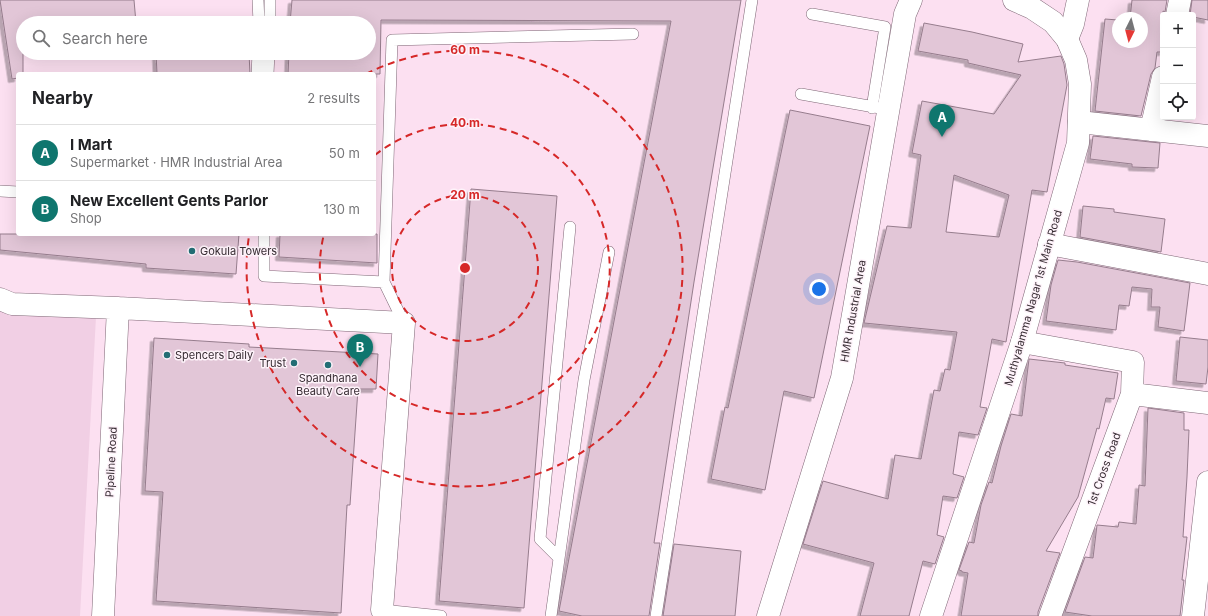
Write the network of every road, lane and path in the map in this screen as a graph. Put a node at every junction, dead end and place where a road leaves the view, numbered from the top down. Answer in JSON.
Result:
{"nodes":[{"id":1,"x":258,"y":0,"type":"edge"},
{"id":2,"x":270,"y":0,"type":"edge"},
{"id":3,"x":752,"y":0,"type":"edge"},
{"id":4,"x":911,"y":0,"type":"edge"},
{"id":5,"x":1014,"y":0,"type":"edge"},
{"id":6,"x":1078,"y":0,"type":"edge"},
{"id":7,"x":1180,"y":0,"type":"edge"},
{"id":8,"x":1178,"y":12,"type":"edge"},
{"id":9,"x":812,"y":14,"type":"dead end"},
{"id":10,"x":259,"y":16,"type":"edge"},
{"id":11,"x":270,"y":16,"type":"edge"},
{"id":12,"x":633,"y":34,"type":"dead end"},
{"id":13,"x":1067,"y":39,"type":"junction"},
{"id":14,"x":258,"y":60,"type":"edge"},
{"id":15,"x":269,"y":60,"type":"edge"},
{"id":16,"x":257,"y":72,"type":"edge"},
{"id":17,"x":268,"y":72,"type":"edge"},
{"id":18,"x":1161,"y":84,"type":"edge"},
{"id":19,"x":801,"y":94,"type":"dead end"},
{"id":20,"x":880,"y":108,"type":"junction"},
{"id":21,"x":1079,"y":122,"type":"junction"},
{"id":22,"x":1151,"y":130,"type":"junction"},
{"id":23,"x":1208,"y":136,"type":"edge"},
{"id":24,"x":0,"y":191,"type":"edge"},
{"id":25,"x":16,"y":192,"type":"edge"},
{"id":26,"x":570,"y":227,"type":"dead end"},
{"id":27,"x":264,"y":236,"type":"edge"},
{"id":28,"x":1049,"y":244,"type":"junction"},
{"id":29,"x":609,"y":252,"type":"dead end"},
{"id":30,"x":1208,"y":274,"type":"edge"},
{"id":31,"x":384,"y":282,"type":"junction"},
{"id":32,"x":0,"y":298,"type":"edge"},
{"id":33,"x":118,"y":308,"type":"junction"},
{"id":34,"x":404,"y":323,"type":"junction"},
{"id":35,"x":1022,"y":342,"type":"junction"},
{"id":36,"x":1132,"y":394,"type":"junction"},
{"id":37,"x":1208,"y":402,"type":"edge"},
{"id":38,"x":1208,"y":482,"type":"edge"},
{"id":39,"x":559,"y":558,"type":"junction"},
{"id":40,"x":382,"y":610,"type":"joint"},
{"id":41,"x":103,"y":616,"type":"edge"},
{"id":42,"x":112,"y":616,"type":"edge"},
{"id":43,"x":441,"y":616,"type":"edge"},
{"id":44,"x":551,"y":616,"type":"edge"},
{"id":45,"x":656,"y":616,"type":"edge"},
{"id":46,"x":768,"y":616,"type":"edge"},
{"id":47,"x":931,"y":616,"type":"edge"},
{"id":48,"x":1050,"y":616,"type":"edge"},
{"id":49,"x":1193,"y":616,"type":"edge"}],
"edges":[{"from":1,"to":10,"type":"lane"},
{"from":2,"to":11,"type":"lane"},
{"from":3,"to":45,"type":"lane"},
{"from":4,"to":20,"type":"street","name":"HMR Industrial Area"},
{"from":5,"to":13,"type":"street","name":"Muthyalamma Nagar 1st Main Road"},
{"from":6,"to":13,"type":"street"},
{"from":7,"to":8,"type":"street"},
{"from":9,"to":20,"type":"lane"},
{"from":12,"to":31,"type":"lane"},
{"from":13,"to":21,"type":"street","name":"Muthyalamma Nagar 1st Main Road"},
{"from":14,"to":16,"type":"lane"},
{"from":15,"to":17,"type":"lane"},
{"from":18,"to":22,"type":"street"},
{"from":19,"to":20,"type":"lane"},
{"from":20,"to":46,"type":"street","name":"HMR Industrial Area"},
{"from":21,"to":22,"type":"street"},
{"from":21,"to":28,"type":"street","name":"Muthyalamma Nagar 1st Main Road"},
{"from":22,"to":23,"type":"street"},
{"from":24,"to":25,"type":"lane"},
{"from":26,"to":39,"type":"lane"},
{"from":27,"to":31,"type":"lane"},
{"from":28,"to":30,"type":"street"},
{"from":28,"to":35,"type":"street","name":"Muthyalamma Nagar 1st Main Road"},
{"from":29,"to":39,"type":"lane"},
{"from":31,"to":34,"type":"lane"},
{"from":32,"to":33,"type":"street"},
{"from":33,"to":34,"type":"street"},
{"from":33,"to":41,"type":"street","name":"Pipeline Road"},
{"from":34,"to":40,"type":"street"},
{"from":35,"to":36,"type":"street","name":"1st Cross Road"},
{"from":35,"to":47,"type":"street","name":"Muthyalamma Nagar 1st Main Road"},
{"from":36,"to":37,"type":"street"},
{"from":36,"to":48,"type":"street","name":"1st Cross Road"},
{"from":38,"to":49,"type":"street"},
{"from":39,"to":44,"type":"lane"},
{"from":40,"to":43,"type":"lane"},
{"from":41,"to":42,"type":"lane"}]}
